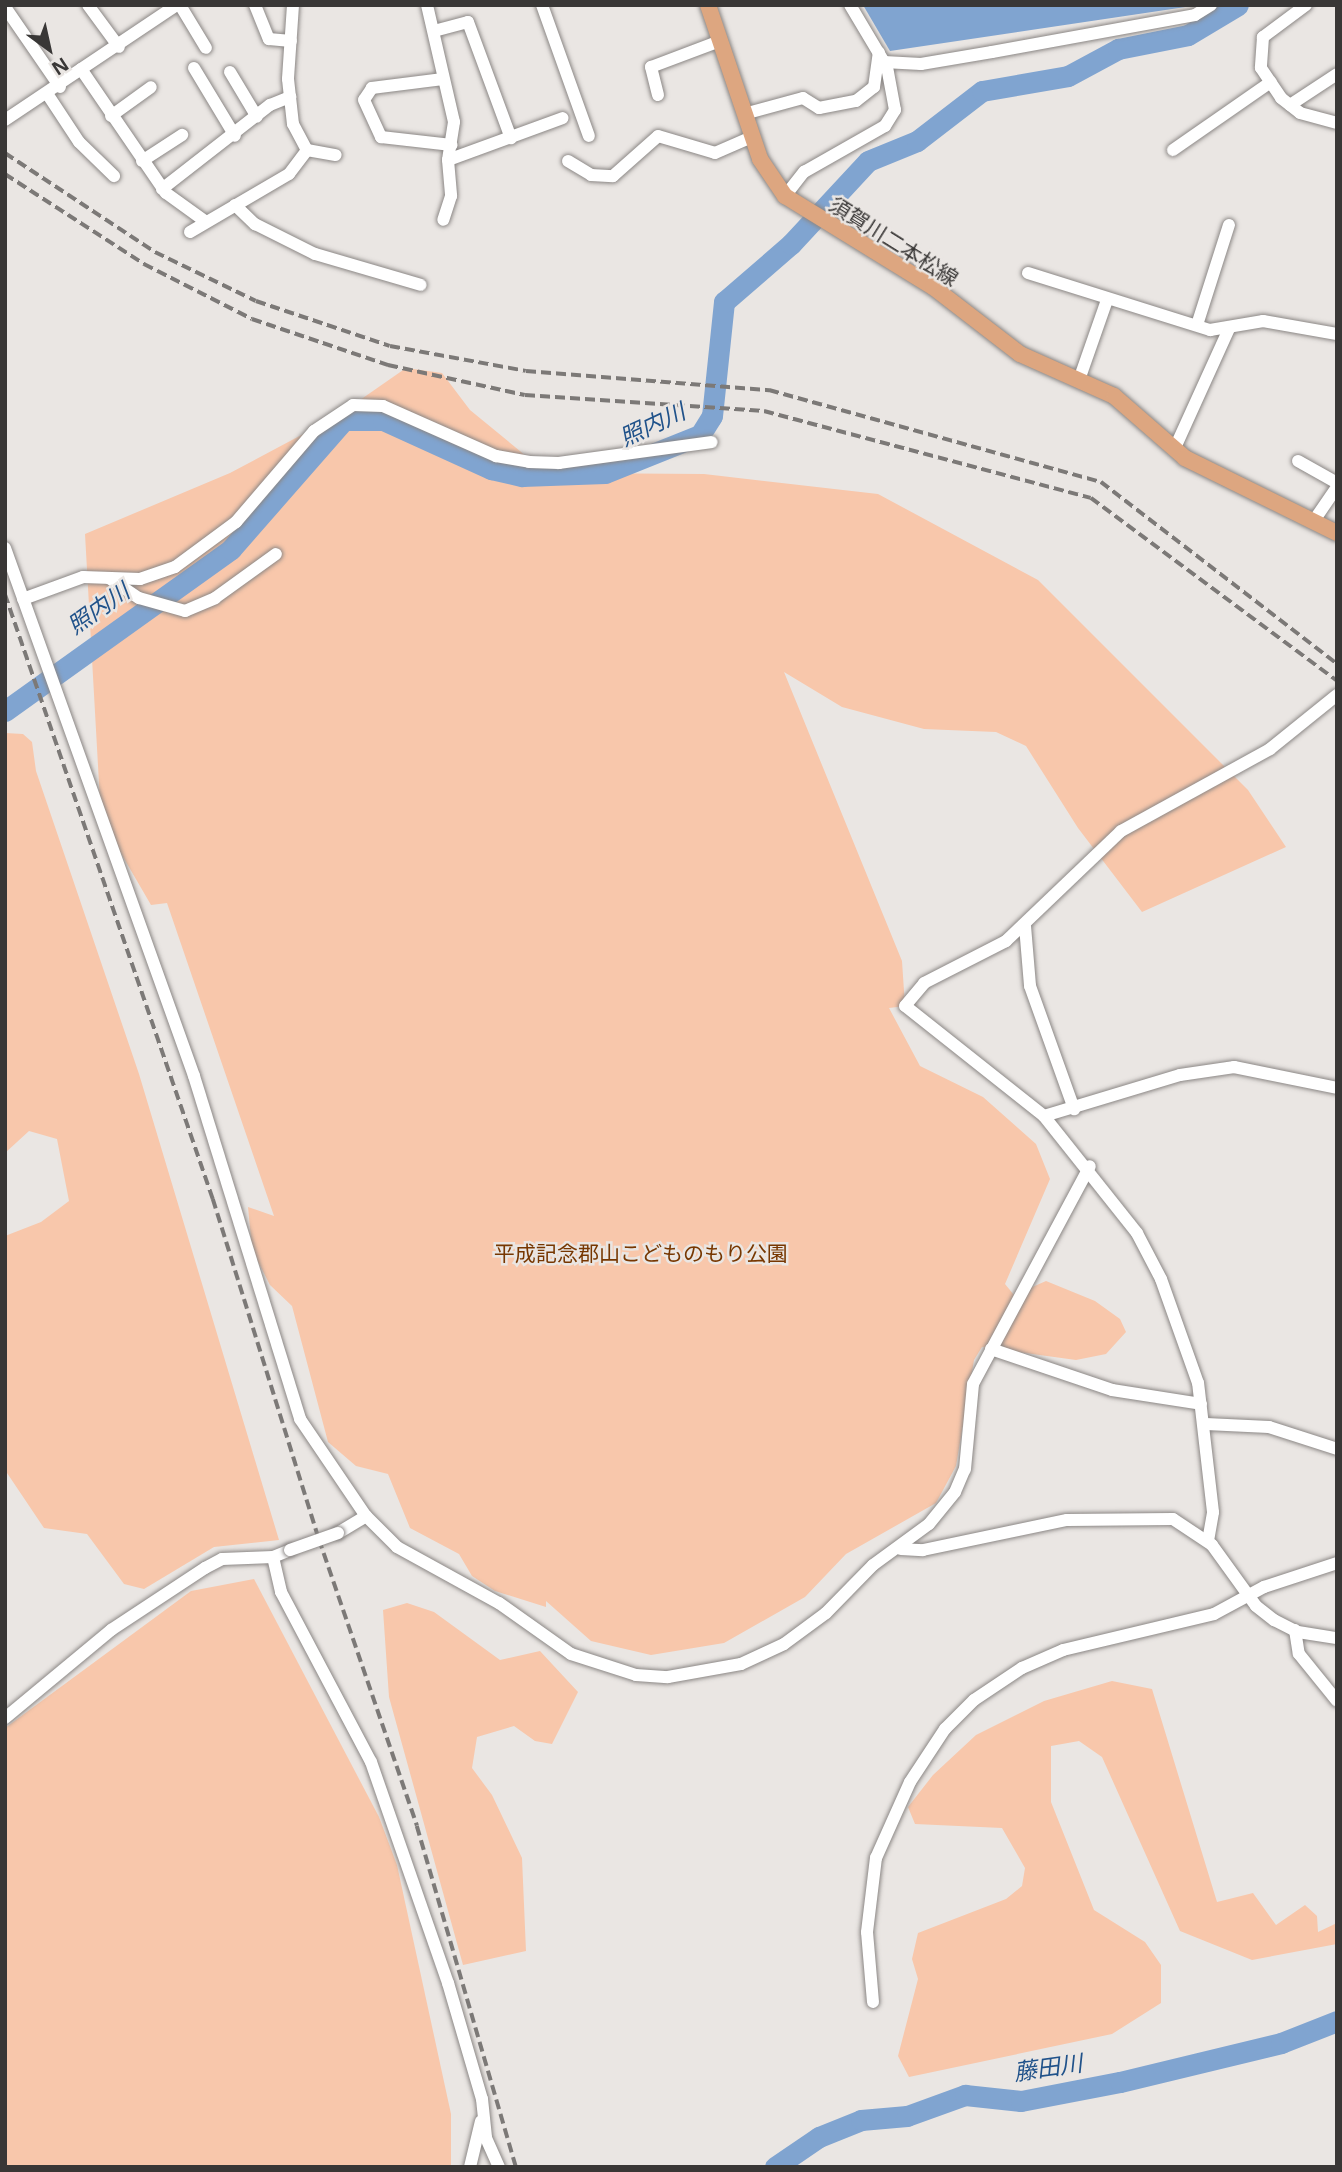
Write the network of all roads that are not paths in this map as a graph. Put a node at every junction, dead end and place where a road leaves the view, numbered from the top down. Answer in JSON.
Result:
{"nodes":[{"id":1,"x":88,"y":5,"type":"edge"},
{"id":2,"x":179,"y":5,"type":"edge"},
{"id":3,"x":255,"y":5,"type":"edge"},
{"id":4,"x":293,"y":5,"type":"edge"},
{"id":5,"x":427,"y":5,"type":"edge"},
{"id":6,"x":542,"y":5,"type":"edge"},
{"id":7,"x":708,"y":5,"type":"edge"},
{"id":8,"x":850,"y":5,"type":"edge"},
{"id":9,"x":1211,"y":5,"type":"edge"},
{"id":10,"x":1307,"y":5,"type":"edge"},
{"id":11,"x":8,"y":16,"type":"edge"},
{"id":12,"x":434,"y":31,"type":"junction"},
{"id":13,"x":291,"y":41,"type":"junction"},
{"id":14,"x":720,"y":41,"type":"junction"},
{"id":15,"x":119,"y":47,"type":"junction"},
{"id":16,"x":206,"y":48,"type":"dead end"},
{"id":17,"x":881,"y":57,"type":"junction"},
{"id":18,"x":194,"y":68,"type":"dead end"},
{"id":19,"x":81,"y":69,"type":"junction"},
{"id":20,"x":230,"y":72,"type":"dead end"},
{"id":21,"x":1337,"y":74,"type":"edge"},
{"id":22,"x":443,"y":79,"type":"junction"},
{"id":23,"x":1271,"y":82,"type":"junction"},
{"id":24,"x":60,"y":87,"type":"junction"},
{"id":25,"x":151,"y":87,"type":"dead end"},
{"id":26,"x":48,"y":95,"type":"junction"},
{"id":27,"x":657,"y":95,"type":"dead end"},
{"id":28,"x":290,"y":97,"type":"junction"},
{"id":29,"x":1290,"y":105,"type":"junction"},
{"id":30,"x":744,"y":114,"type":"junction"},
{"id":31,"x":111,"y":116,"type":"junction"},
{"id":32,"x":257,"y":117,"type":"junction"},
{"id":33,"x":563,"y":118,"type":"dead end"},
{"id":34,"x":5,"y":120,"type":"edge"},
{"id":35,"x":1337,"y":123,"type":"edge"},
{"id":36,"x":182,"y":135,"type":"dead end"},
{"id":37,"x":235,"y":136,"type":"junction"},
{"id":38,"x":589,"y":136,"type":"dead end"},
{"id":39,"x":752,"y":137,"type":"junction"},
{"id":40,"x":511,"y":138,"type":"junction"},
{"id":41,"x":452,"y":145,"type":"junction"},
{"id":42,"x":307,"y":150,"type":"junction"},
{"id":43,"x":1173,"y":150,"type":"dead end"},
{"id":44,"x":336,"y":155,"type":"dead end"},
{"id":45,"x":448,"y":160,"type":"junction"},
{"id":46,"x":142,"y":161,"type":"junction"},
{"id":47,"x":568,"y":161,"type":"dead end"},
{"id":48,"x":114,"y":176,"type":"dead end"},
{"id":49,"x":162,"y":189,"type":"junction"},
{"id":50,"x":791,"y":201,"type":"junction"},
{"id":51,"x":234,"y":205,"type":"junction"},
{"id":52,"x":443,"y":220,"type":"dead end"},
{"id":53,"x":205,"y":221,"type":"junction"},
{"id":54,"x":1229,"y":225,"type":"dead end"},
{"id":55,"x":190,"y":232,"type":"dead end"},
{"id":56,"x":1028,"y":274,"type":"dead end"},
{"id":57,"x":421,"y":285,"type":"dead end"},
{"id":58,"x":1107,"y":300,"type":"junction"},
{"id":59,"x":1197,"y":326,"type":"junction"},
{"id":60,"x":1229,"y":330,"type":"junction"},
{"id":61,"x":1337,"y":334,"type":"edge"},
{"id":62,"x":1080,"y":377,"type":"junction"},
{"id":63,"x":712,"y":442,"type":"dead end"},
{"id":64,"x":1174,"y":450,"type":"junction"},
{"id":65,"x":1298,"y":460,"type":"dead end"},
{"id":66,"x":1337,"y":485,"type":"edge"},
{"id":67,"x":1313,"y":522,"type":"junction"},
{"id":68,"x":1337,"y":533,"type":"edge"},
{"id":69,"x":5,"y":548,"type":"edge"},
{"id":70,"x":276,"y":554,"type":"dead end"},
{"id":71,"x":109,"y":578,"type":"junction"},
{"id":72,"x":23,"y":599,"type":"junction"},
{"id":73,"x":1337,"y":695,"type":"edge"},
{"id":74,"x":1025,"y":926,"type":"junction"},
{"id":75,"x":1337,"y":1088,"type":"edge"},
{"id":76,"x":1074,"y":1109,"type":"junction"},
{"id":77,"x":1044,"y":1116,"type":"junction"},
{"id":78,"x":1090,"y":1166,"type":"junction"},
{"id":79,"x":991,"y":1349,"type":"junction"},
{"id":80,"x":1201,"y":1404,"type":"junction"},
{"id":81,"x":1206,"y":1424,"type":"junction"},
{"id":82,"x":1337,"y":1449,"type":"edge"},
{"id":83,"x":366,"y":1516,"type":"junction"},
{"id":84,"x":1208,"y":1541,"type":"junction"},
{"id":85,"x":901,"y":1549,"type":"junction"},
{"id":86,"x":273,"y":1557,"type":"junction"},
{"id":87,"x":1337,"y":1563,"type":"edge"},
{"id":88,"x":1250,"y":1597,"type":"junction"},
{"id":89,"x":1295,"y":1630,"type":"junction"},
{"id":90,"x":1337,"y":1638,"type":"edge"},
{"id":91,"x":1337,"y":1702,"type":"edge"},
{"id":92,"x":5,"y":1718,"type":"edge"},
{"id":93,"x":873,"y":2002,"type":"dead end"},
{"id":94,"x":483,"y":2118,"type":"junction"},
{"id":95,"x":470,"y":2167,"type":"edge"},
{"id":96,"x":499,"y":2167,"type":"edge"}],
"edges":[{"from":1,"to":15,"type":"street"},
{"from":2,"to":15,"type":"street"},
{"from":2,"to":16,"type":"street"},
{"from":3,"to":13,"type":"street"},
{"from":4,"to":13,"type":"street"},
{"from":5,"to":12,"type":"street"},
{"from":6,"to":38,"type":"street"},
{"from":7,"to":14,"type":"main road","name":"須賀川二本松線"},
{"from":8,"to":17,"type":"street"},
{"from":9,"to":17,"type":"street"},
{"from":10,"to":23,"type":"street"},
{"from":11,"to":24,"type":"street"},
{"from":12,"to":22,"type":"street"},
{"from":12,"to":40,"type":"street"},
{"from":13,"to":28,"type":"street"},
{"from":14,"to":27,"type":"street"},
{"from":14,"to":30,"type":"main road","name":"須賀川二本松線"},
{"from":15,"to":19,"type":"street"},
{"from":17,"to":30,"type":"street"},
{"from":17,"to":50,"type":"street"},
{"from":18,"to":37,"type":"street"},
{"from":19,"to":24,"type":"street"},
{"from":19,"to":31,"type":"street"},
{"from":20,"to":32,"type":"street"},
{"from":21,"to":29,"type":"street"},
{"from":22,"to":41,"type":"street"},
{"from":22,"to":41,"type":"street"},
{"from":23,"to":29,"type":"street"},
{"from":23,"to":43,"type":"street"},
{"from":24,"to":26,"type":"street"},
{"from":25,"to":31,"type":"street"},
{"from":26,"to":34,"type":"street"},
{"from":26,"to":48,"type":"street"},
{"from":28,"to":32,"type":"street"},
{"from":28,"to":42,"type":"street"},
{"from":29,"to":35,"type":"street"},
{"from":30,"to":39,"type":"main road","name":"須賀川二本松線"},
{"from":31,"to":46,"type":"street"},
{"from":32,"to":37,"type":"street"},
{"from":33,"to":40,"type":"street"},
{"from":36,"to":46,"type":"street"},
{"from":37,"to":49,"type":"street"},
{"from":39,"to":47,"type":"street"},
{"from":39,"to":50,"type":"main road","name":"須賀川二本松線"},
{"from":40,"to":45,"type":"street"},
{"from":41,"to":45,"type":"street"},
{"from":42,"to":44,"type":"street"},
{"from":42,"to":51,"type":"street"},
{"from":45,"to":52,"type":"street"},
{"from":46,"to":49,"type":"street"},
{"from":49,"to":53,"type":"street"},
{"from":50,"to":62,"type":"main road","name":"須賀川二本松線"},
{"from":51,"to":53,"type":"street"},
{"from":51,"to":57,"type":"street"},
{"from":53,"to":55,"type":"street"},
{"from":54,"to":59,"type":"street"},
{"from":56,"to":58,"type":"street"},
{"from":58,"to":59,"type":"street"},
{"from":58,"to":62,"type":"street"},
{"from":59,"to":60,"type":"street"},
{"from":60,"to":61,"type":"street"},
{"from":60,"to":64,"type":"street"},
{"from":62,"to":64,"type":"main road","name":"須賀川二本松線"},
{"from":63,"to":71,"type":"street"},
{"from":64,"to":67,"type":"main road","name":"須賀川二本松線"},
{"from":65,"to":66,"type":"street"},
{"from":66,"to":67,"type":"street"},
{"from":67,"to":68,"type":"main road","name":"須賀川二本松線"},
{"from":69,"to":72,"type":"street"},
{"from":70,"to":71,"type":"street"},
{"from":71,"to":72,"type":"street"},
{"from":72,"to":83,"type":"street"},
{"from":73,"to":74,"type":"street"},
{"from":74,"to":76,"type":"street"},
{"from":74,"to":77,"type":"street"},
{"from":75,"to":76,"type":"street"},
{"from":76,"to":77,"type":"street"},
{"from":77,"to":78,"type":"street"},
{"from":78,"to":79,"type":"street"},
{"from":78,"to":80,"type":"street"},
{"from":79,"to":80,"type":"street"},
{"from":79,"to":85,"type":"street"},
{"from":80,"to":81,"type":"street"},
{"from":81,"to":82,"type":"street"},
{"from":81,"to":84,"type":"street"},
{"from":83,"to":85,"type":"street"},
{"from":83,"to":86,"type":"street","bridge":true},
{"from":84,"to":85,"type":"street"},
{"from":84,"to":88,"type":"street"},
{"from":86,"to":92,"type":"street"},
{"from":86,"to":94,"type":"street"},
{"from":87,"to":88,"type":"street"},
{"from":88,"to":89,"type":"street"},
{"from":88,"to":93,"type":"street"},
{"from":89,"to":90,"type":"street"},
{"from":89,"to":91,"type":"street"},
{"from":94,"to":95,"type":"street"},
{"from":94,"to":96,"type":"street"}]}
